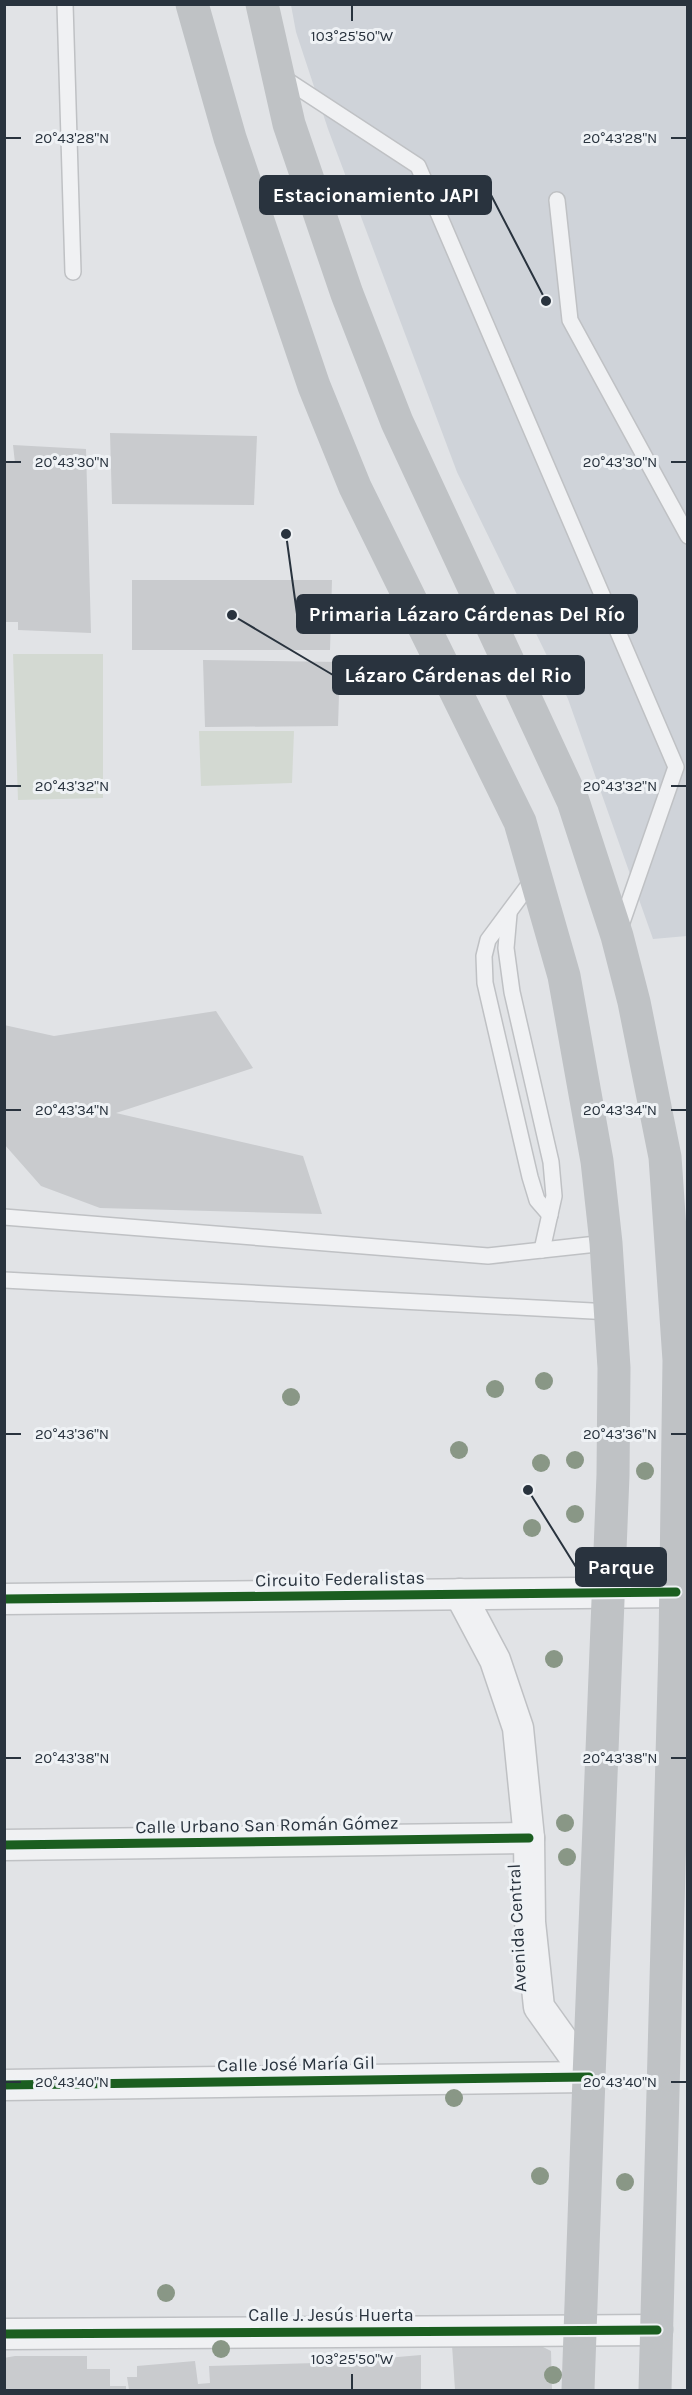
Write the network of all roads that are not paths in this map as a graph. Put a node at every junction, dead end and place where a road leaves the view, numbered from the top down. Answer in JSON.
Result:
{"nodes":[{"id":1,"x":65,"y":4,"type":"edge"},
{"id":2,"x":192,"y":4,"type":"edge"},
{"id":3,"x":262,"y":4,"type":"edge"},
{"id":4,"x":278,"y":74,"type":"junction"},
{"id":5,"x":557,"y":200,"type":"dead end"},
{"id":6,"x":73,"y":272,"type":"dead end"},
{"id":7,"x":687,"y":536,"type":"edge"},
{"id":8,"x":536,"y":875,"type":"junction"},
{"id":9,"x":509,"y":915,"type":"junction"},
{"id":10,"x":617,"y":936,"type":"junction"},
{"id":11,"x":550,"y":1215,"type":"junction"},
{"id":12,"x":4,"y":1217,"type":"edge"},
{"id":13,"x":606,"y":1243,"type":"junction"},
{"id":14,"x":542,"y":1250,"type":"junction"},
{"id":15,"x":4,"y":1280,"type":"edge"},
{"id":16,"x":611,"y":1312,"type":"junction"},
{"id":17,"x":676,"y":1592,"type":"junction"},
{"id":18,"x":608,"y":1593,"type":"junction"},
{"id":19,"x":460,"y":1594,"type":"junction"},
{"id":20,"x":4,"y":1599,"type":"edge"},
{"id":21,"x":529,"y":1838,"type":"junction"},
{"id":22,"x":4,"y":1845,"type":"edge"},
{"id":23,"x":589,"y":2077,"type":"junction"},
{"id":24,"x":4,"y":2085,"type":"edge"},
{"id":25,"x":580,"y":2330,"type":"junction"},
{"id":26,"x":657,"y":2330,"type":"junction"},
{"id":27,"x":4,"y":2334,"type":"edge"},
{"id":28,"x":578,"y":2391,"type":"edge"},
{"id":29,"x":655,"y":2391,"type":"edge"}],
"edges":[{"from":1,"to":6,"type":"lane"},
{"from":2,"to":8,"type":"main road"},
{"from":3,"to":4,"type":"main road"},
{"from":4,"to":10,"type":"main road"},
{"from":4,"to":10,"type":"lane"},
{"from":5,"to":7,"type":"lane"},
{"from":8,"to":9,"type":"lane"},
{"from":8,"to":13,"type":"main road"},
{"from":9,"to":11,"type":"lane"},
{"from":9,"to":11,"type":"lane"},
{"from":10,"to":17,"type":"main road"},
{"from":11,"to":14,"type":"lane"},
{"from":12,"to":14,"type":"lane"},
{"from":13,"to":14,"type":"lane"},
{"from":13,"to":16,"type":"main road"},
{"from":15,"to":16,"type":"lane"},
{"from":16,"to":18,"type":"main road"},
{"from":17,"to":18,"type":"street","name":"Circuito Federalistas"},
{"from":17,"to":26,"type":"main road"},
{"from":18,"to":19,"type":"street","name":"Circuito Federalistas"},
{"from":18,"to":23,"type":"main road"},
{"from":19,"to":20,"type":"street","name":"Circuito Federalistas"},
{"from":19,"to":21,"type":"street","name":"Avenida Central"},
{"from":21,"to":22,"type":"street","name":"Calle Urbano San Román Gómez"},
{"from":21,"to":23,"type":"street","name":"Avenida Central"},
{"from":23,"to":24,"type":"street","name":"Calle José María Gil"},
{"from":23,"to":25,"type":"main road"},
{"from":25,"to":26,"type":"street","name":"Calle J. Jesús Huerta"},
{"from":25,"to":27,"type":"street","name":"Calle J. Jesús Huerta"},
{"from":25,"to":28,"type":"main road"},
{"from":26,"to":29,"type":"main road"}]}
